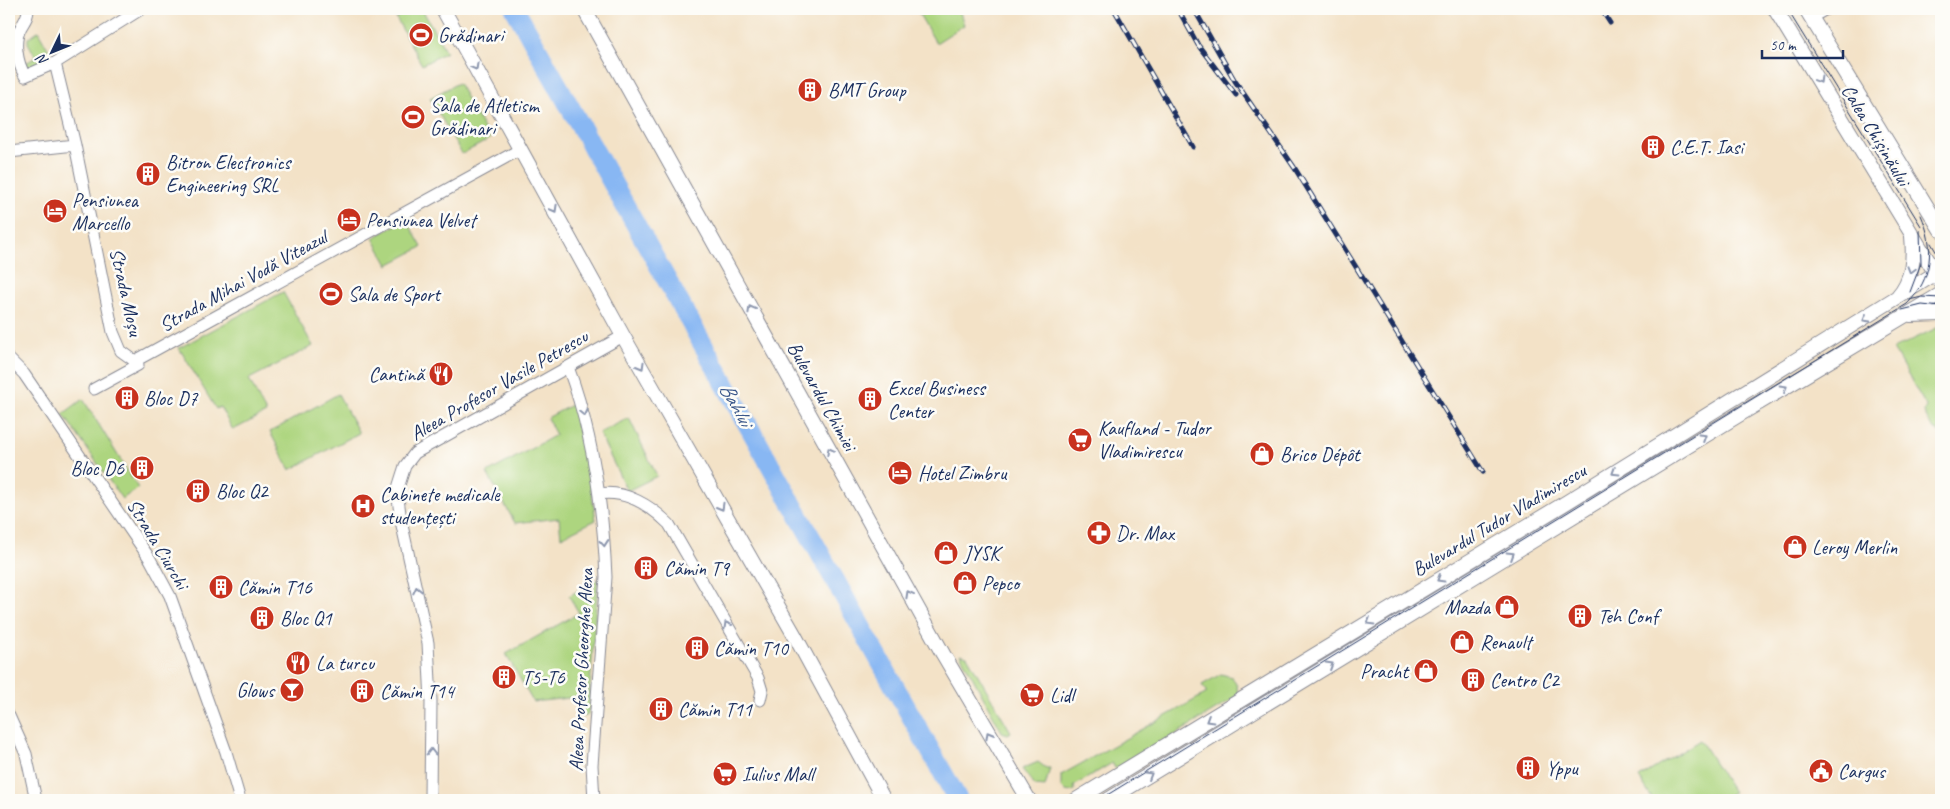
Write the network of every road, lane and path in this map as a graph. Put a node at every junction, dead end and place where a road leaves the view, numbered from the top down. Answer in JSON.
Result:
{"nodes":[{"id":1,"x":28,"y":9,"type":"edge"},
{"id":2,"x":141,"y":9,"type":"edge"},
{"id":3,"x":443,"y":9,"type":"edge"},
{"id":4,"x":584,"y":9,"type":"edge"},
{"id":5,"x":1775,"y":9,"type":"edge"},
{"id":6,"x":1826,"y":9,"type":"edge"},
{"id":7,"x":1809,"y":13,"type":"edge"},
{"id":8,"x":55,"y":63,"type":"junction"},
{"id":9,"x":75,"y":145,"type":"junction"},
{"id":10,"x":521,"y":149,"type":"junction"},
{"id":11,"x":9,"y":152,"type":"edge"},
{"id":12,"x":1941,"y":230,"type":"edge"},
{"id":13,"x":1912,"y":233,"type":"junction"},
{"id":14,"x":1940,"y":275,"type":"edge"},
{"id":15,"x":1941,"y":294,"type":"edge"},
{"id":16,"x":1893,"y":301,"type":"junction"},
{"id":17,"x":1941,"y":314,"type":"edge"},
{"id":18,"x":1902,"y":317,"type":"junction"},
{"id":19,"x":623,"y":336,"type":"junction"},
{"id":20,"x":9,"y":359,"type":"edge"},
{"id":21,"x":135,"y":361,"type":"junction"},
{"id":22,"x":568,"y":367,"type":"junction"},
{"id":23,"x":94,"y":389,"type":"dead end"},
{"id":24,"x":599,"y":494,"type":"junction"},
{"id":25,"x":760,"y":700,"type":"dead end"},
{"id":26,"x":9,"y":716,"type":"edge"},
{"id":27,"x":36,"y":800,"type":"edge"},
{"id":28,"x":240,"y":800,"type":"edge"},
{"id":29,"x":430,"y":800,"type":"edge"},
{"id":30,"x":594,"y":800,"type":"edge"},
{"id":31,"x":884,"y":800,"type":"edge"},
{"id":32,"x":1029,"y":800,"type":"edge"},
{"id":33,"x":1076,"y":800,"type":"edge"},
{"id":34,"x":1108,"y":800,"type":"edge"}],
"edges":[{"from":1,"to":8,"type":"street"},
{"from":2,"to":8,"type":"street"},
{"from":3,"to":10,"type":"main road","one_way":true},
{"from":32,"to":4,"type":"main road","name":"Bulevardul Chimiei","one_way":true},
{"from":5,"to":13,"type":"main road","name":"Calea Chișinăului","one_way":true},
{"from":6,"to":7,"type":"street"},
{"from":7,"to":12,"type":"main road","name":"Calea Chișinăului"},
{"from":8,"to":9,"type":"street","name":"Strada Moșu"},
{"from":9,"to":11,"type":"street"},
{"from":9,"to":21,"type":"street","name":"Strada Moșu"},
{"from":10,"to":19,"type":"main road","one_way":true},
{"from":10,"to":21,"type":"street","name":"Strada Mihai Vodă Viteazul"},
{"from":13,"to":14,"type":"main road","name":"Calea Chișinăului"},
{"from":13,"to":16,"type":"main road","one_way":true},
{"from":14,"to":16,"type":"main road","name":"Bulevardul Tudor Vladimirescu"},
{"from":15,"to":18,"type":"main road","name":"Bulevardul Tudor Vladimirescu"},
{"from":16,"to":33,"type":"main road","name":"Bulevardul Tudor Vladimirescu","one_way":true},
{"from":17,"to":18,"type":"main road"},
{"from":34,"to":18,"type":"main road","name":"Bulevardul Tudor Vladimirescu","one_way":true},
{"from":19,"to":22,"type":"street","name":"Aleea Profesor Vasile Petrescu"},
{"from":19,"to":31,"type":"main road","one_way":true},
{"from":20,"to":28,"type":"street","name":"Strada Ciurchi"},
{"from":21,"to":23,"type":"street","name":"Strada Mihai Vodă Viteazul"},
{"from":22,"to":24,"type":"street","name":"Aleea Profesor Gheorghe Alexa","one_way":true},
{"from":29,"to":22,"type":"street","name":"Aleea Profesor Vasile Petrescu","one_way":true},
{"from":25,"to":24,"type":"street","one_way":true},
{"from":24,"to":30,"type":"street","name":"Aleea Profesor Gheorghe Alexa","one_way":true},
{"from":26,"to":27,"type":"street"}]}
